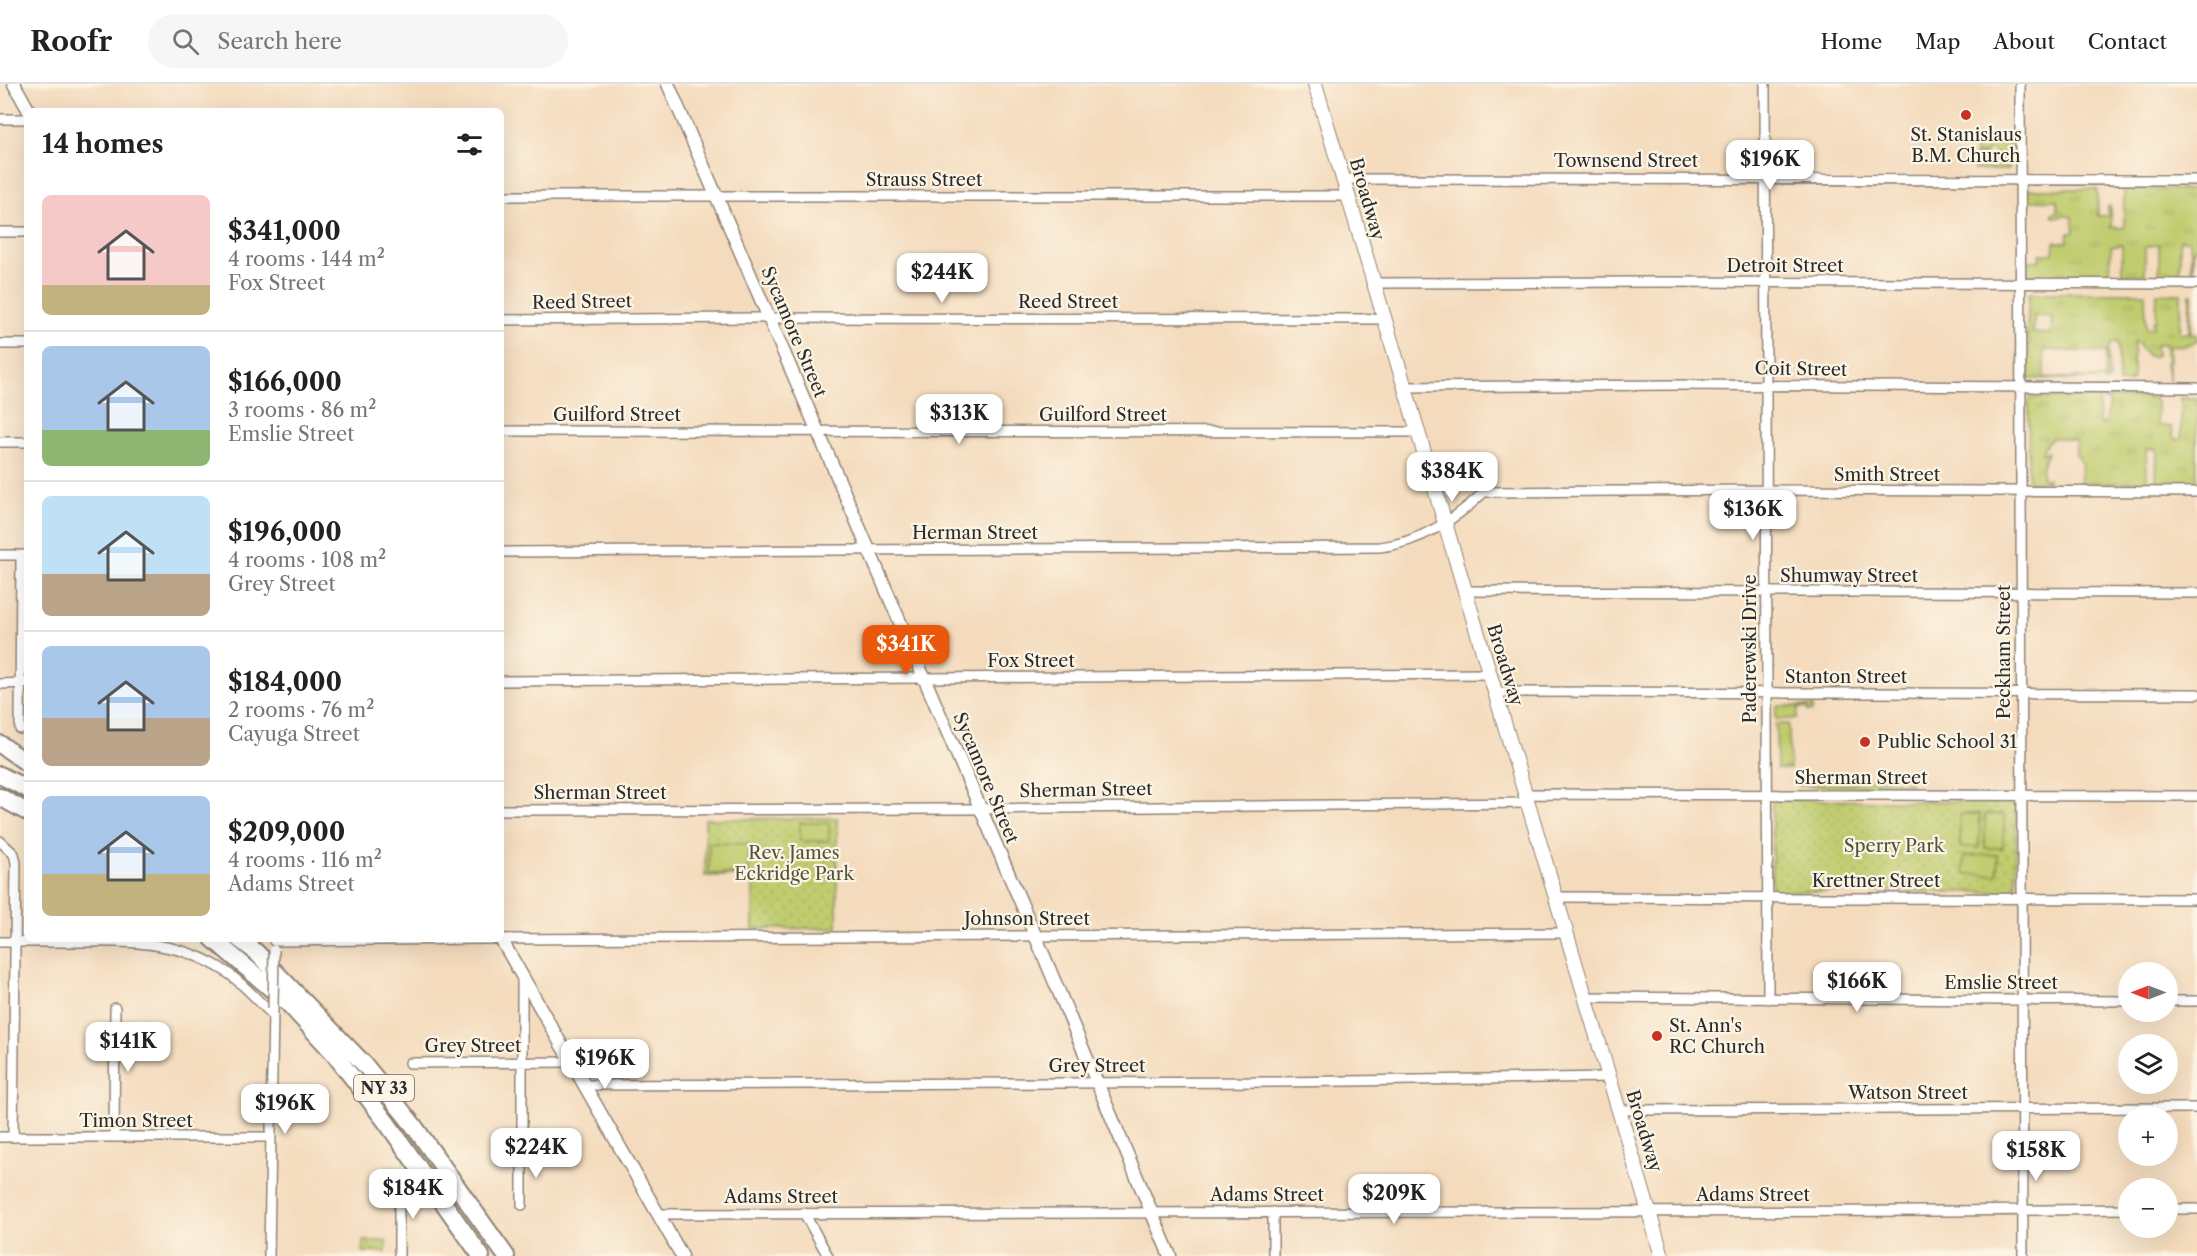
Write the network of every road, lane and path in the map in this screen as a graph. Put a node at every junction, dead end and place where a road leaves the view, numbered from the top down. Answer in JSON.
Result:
{"nodes":[{"id":1,"x":14,"y":84,"type":"edge"},
{"id":2,"x":669,"y":84,"type":"edge"},
{"id":3,"x":1315,"y":84,"type":"edge"},
{"id":4,"x":1765,"y":84,"type":"edge"},
{"id":5,"x":2020,"y":84,"type":"edge"},
{"id":6,"x":27,"y":108,"type":"edge"},
{"id":7,"x":0,"y":119,"type":"edge"},
{"id":8,"x":24,"y":119,"type":"edge"},
{"id":9,"x":1765,"y":178,"type":"junction"},
{"id":10,"x":1342,"y":179,"type":"junction"},
{"id":11,"x":2019,"y":179,"type":"junction"},
{"id":12,"x":2197,"y":180,"type":"edge"},
{"id":13,"x":504,"y":196,"type":"edge"},
{"id":14,"x":716,"y":196,"type":"junction"},
{"id":15,"x":1348,"y":196,"type":"junction"},
{"id":16,"x":24,"y":231,"type":"edge"},
{"id":17,"x":0,"y":232,"type":"edge"},
{"id":18,"x":1373,"y":283,"type":"junction"},
{"id":19,"x":1766,"y":283,"type":"junction"},
{"id":20,"x":2019,"y":284,"type":"junction"},
{"id":21,"x":2197,"y":284,"type":"edge"},
{"id":22,"x":769,"y":318,"type":"junction"},
{"id":23,"x":1384,"y":319,"type":"junction"},
{"id":24,"x":504,"y":320,"type":"edge"},
{"id":25,"x":0,"y":344,"type":"edge"},
{"id":26,"x":24,"y":344,"type":"edge"},
{"id":27,"x":1766,"y":385,"type":"junction"},
{"id":28,"x":1404,"y":387,"type":"junction"},
{"id":29,"x":2197,"y":388,"type":"edge"},
{"id":30,"x":2020,"y":389,"type":"junction"},
{"id":31,"x":504,"y":431,"type":"edge"},
{"id":32,"x":816,"y":431,"type":"junction"},
{"id":33,"x":1417,"y":432,"type":"junction"},
{"id":34,"x":0,"y":442,"type":"edge"},
{"id":35,"x":24,"y":442,"type":"edge"},
{"id":36,"x":1766,"y":490,"type":"junction"},
{"id":37,"x":2020,"y":492,"type":"junction"},
{"id":38,"x":2197,"y":492,"type":"edge"},
{"id":39,"x":1444,"y":523,"type":"junction"},
{"id":40,"x":868,"y":550,"type":"junction"},
{"id":41,"x":504,"y":552,"type":"edge"},
{"id":42,"x":0,"y":555,"type":"edge"},
{"id":43,"x":24,"y":555,"type":"edge"},
{"id":44,"x":1464,"y":591,"type":"junction"},
{"id":45,"x":1767,"y":592,"type":"junction"},
{"id":46,"x":2020,"y":593,"type":"junction"},
{"id":47,"x":2197,"y":593,"type":"edge"},
{"id":48,"x":1489,"y":674,"type":"junction"},
{"id":49,"x":924,"y":678,"type":"junction"},
{"id":50,"x":504,"y":681,"type":"edge"},
{"id":51,"x":24,"y":683,"type":"edge"},
{"id":52,"x":0,"y":684,"type":"edge"},
{"id":53,"x":1494,"y":692,"type":"junction"},
{"id":54,"x":1767,"y":693,"type":"junction"},
{"id":55,"x":2021,"y":694,"type":"junction"},
{"id":56,"x":2197,"y":694,"type":"edge"},
{"id":57,"x":20,"y":729,"type":"dead end"},
{"id":58,"x":0,"y":744,"type":"edge"},
{"id":59,"x":24,"y":761,"type":"edge"},
{"id":60,"x":0,"y":775,"type":"edge"},
{"id":61,"x":24,"y":787,"type":"edge"},
{"id":62,"x":1767,"y":795,"type":"junction"},
{"id":63,"x":2022,"y":795,"type":"junction"},
{"id":64,"x":2197,"y":796,"type":"edge"},
{"id":65,"x":0,"y":797,"type":"edge"},
{"id":66,"x":1526,"y":798,"type":"junction"},
{"id":67,"x":0,"y":804,"type":"edge"},
{"id":68,"x":980,"y":808,"type":"junction"},
{"id":69,"x":24,"y":810,"type":"edge"},
{"id":70,"x":504,"y":810,"type":"edge"},
{"id":71,"x":24,"y":811,"type":"edge"},
{"id":72,"x":0,"y":841,"type":"edge"},
{"id":73,"x":1555,"y":897,"type":"junction"},
{"id":74,"x":1768,"y":897,"type":"junction"},
{"id":75,"x":2022,"y":898,"type":"junction"},
{"id":76,"x":2197,"y":899,"type":"edge"},
{"id":77,"x":1566,"y":933,"type":"junction"},
{"id":78,"x":1035,"y":935,"type":"junction"},
{"id":79,"x":504,"y":939,"type":"edge"},
{"id":80,"x":0,"y":942,"type":"edge"},
{"id":81,"x":15,"y":942,"type":"junction"},
{"id":82,"x":24,"y":942,"type":"edge"},
{"id":83,"x":137,"y":942,"type":"edge"},
{"id":84,"x":217,"y":942,"type":"edge"},
{"id":85,"x":243,"y":942,"type":"edge"},
{"id":86,"x":328,"y":942,"type":"edge"},
{"id":87,"x":503,"y":942,"type":"edge"},
{"id":88,"x":274,"y":943,"type":"edge"},
{"id":89,"x":522,"y":974,"type":"junction"},
{"id":90,"x":1585,"y":998,"type":"junction"},
{"id":91,"x":1768,"y":999,"type":"junction"},
{"id":92,"x":2022,"y":1000,"type":"junction"},
{"id":93,"x":2118,"y":1000,"type":"edge"},
{"id":94,"x":2178,"y":1001,"type":"edge"},
{"id":95,"x":2197,"y":1001,"type":"edge"},
{"id":96,"x":115,"y":1008,"type":"dead end"},
{"id":97,"x":273,"y":1011,"type":"junction"},
{"id":98,"x":522,"y":1062,"type":"junction"},
{"id":99,"x":572,"y":1062,"type":"junction"},
{"id":100,"x":410,"y":1063,"type":"dead end"},
{"id":101,"x":1609,"y":1077,"type":"junction"},
{"id":102,"x":1096,"y":1082,"type":"junction"},
{"id":103,"x":585,"y":1085,"type":"junction"},
{"id":104,"x":2197,"y":1108,"type":"edge"},
{"id":105,"x":2023,"y":1109,"type":"junction"},
{"id":106,"x":1619,"y":1110,"type":"junction"},
{"id":107,"x":0,"y":1137,"type":"edge"},
{"id":108,"x":13,"y":1137,"type":"junction"},
{"id":109,"x":114,"y":1137,"type":"junction"},
{"id":110,"x":272,"y":1137,"type":"junction"},
{"id":111,"x":399,"y":1184,"type":"dead end"},
{"id":112,"x":522,"y":1205,"type":"dead end"},
{"id":113,"x":2118,"y":1209,"type":"edge"},
{"id":114,"x":2178,"y":1209,"type":"edge"},
{"id":115,"x":2197,"y":1209,"type":"edge"},
{"id":116,"x":2023,"y":1211,"type":"junction"},
{"id":117,"x":1150,"y":1212,"type":"junction"},
{"id":118,"x":1273,"y":1212,"type":"junction"},
{"id":119,"x":1649,"y":1212,"type":"junction"},
{"id":120,"x":804,"y":1213,"type":"junction"},
{"id":121,"x":658,"y":1214,"type":"junction"},
{"id":122,"x":478,"y":1252,"type":"edge"},
{"id":123,"x":269,"y":1256,"type":"edge"},
{"id":124,"x":399,"y":1256,"type":"edge"},
{"id":125,"x":506,"y":1256,"type":"edge"},
{"id":126,"x":682,"y":1256,"type":"edge"},
{"id":127,"x":828,"y":1256,"type":"edge"},
{"id":128,"x":1170,"y":1256,"type":"edge"},
{"id":129,"x":1273,"y":1256,"type":"edge"},
{"id":130,"x":1662,"y":1256,"type":"edge"},
{"id":131,"x":2023,"y":1256,"type":"edge"}],
"edges":[{"from":1,"to":6,"type":"street"},
{"from":2,"to":14,"type":"street","name":"Sycamore Street"},
{"from":3,"to":10,"type":"main road","name":"Broadway"},
{"from":4,"to":9,"type":"street","name":"Paderewski Drive"},
{"from":5,"to":11,"type":"street","name":"Peckham Street"},
{"from":7,"to":8,"type":"street"},
{"from":9,"to":10,"type":"street","name":"Townsend Street"},
{"from":9,"to":11,"type":"street","name":"Townsend Street"},
{"from":9,"to":19,"type":"street","name":"Paderewski Drive"},
{"from":10,"to":15,"type":"main road","name":"Broadway"},
{"from":11,"to":12,"type":"street","name":"Townsend Street"},
{"from":11,"to":20,"type":"street","name":"Peckham Street"},
{"from":13,"to":14,"type":"street","name":"Strauss Street"},
{"from":14,"to":15,"type":"street","name":"Strauss Street"},
{"from":14,"to":22,"type":"street","name":"Sycamore Street"},
{"from":15,"to":18,"type":"main road","name":"Broadway"},
{"from":16,"to":17,"type":"street"},
{"from":18,"to":19,"type":"street","name":"Detroit Street"},
{"from":18,"to":23,"type":"main road","name":"Broadway"},
{"from":19,"to":20,"type":"street","name":"Detroit Street"},
{"from":19,"to":27,"type":"street","name":"Paderewski Drive"},
{"from":20,"to":21,"type":"street","name":"Detroit Street"},
{"from":20,"to":30,"type":"street","name":"Peckham Street"},
{"from":22,"to":23,"type":"street","name":"Reed Street"},
{"from":22,"to":24,"type":"street","name":"Reed Street"},
{"from":22,"to":32,"type":"street","name":"Sycamore Street"},
{"from":23,"to":28,"type":"main road","name":"Broadway"},
{"from":25,"to":26,"type":"street"},
{"from":27,"to":28,"type":"street","name":"Coit Street"},
{"from":27,"to":30,"type":"street","name":"Coit Street"},
{"from":27,"to":36,"type":"street","name":"Paderewski Drive"},
{"from":28,"to":33,"type":"main road","name":"Broadway"},
{"from":29,"to":30,"type":"street","name":"Coit Street"},
{"from":30,"to":37,"type":"street","name":"Peckham Street"},
{"from":31,"to":32,"type":"street","name":"Guilford Street"},
{"from":32,"to":33,"type":"street","name":"Guilford Street"},
{"from":32,"to":40,"type":"street","name":"Sycamore Street"},
{"from":33,"to":39,"type":"main road","name":"Broadway"},
{"from":34,"to":35,"type":"street"},
{"from":36,"to":37,"type":"street","name":"Smith Street"},
{"from":36,"to":39,"type":"street","name":"Smith Street"},
{"from":36,"to":45,"type":"street","name":"Paderewski Drive"},
{"from":37,"to":38,"type":"street","name":"Smith Street"},
{"from":37,"to":46,"type":"street","name":"Peckham Street"},
{"from":39,"to":40,"type":"street","name":"Herman Street"},
{"from":39,"to":44,"type":"main road","name":"Broadway"},
{"from":40,"to":41,"type":"street","name":"Herman Street"},
{"from":40,"to":49,"type":"street","name":"Sycamore Street"},
{"from":42,"to":43,"type":"street"},
{"from":43,"to":51,"type":"street"},
{"from":44,"to":45,"type":"street","name":"Shumway Street"},
{"from":44,"to":48,"type":"main road","name":"Broadway"},
{"from":45,"to":46,"type":"street","name":"Shumway Street"},
{"from":45,"to":54,"type":"street","name":"Paderewski Drive"},
{"from":46,"to":47,"type":"street","name":"Shumway Street"},
{"from":46,"to":55,"type":"street","name":"Peckham Street"},
{"from":48,"to":49,"type":"street","name":"Fox Street"},
{"from":48,"to":53,"type":"main road","name":"Broadway"},
{"from":49,"to":50,"type":"street","name":"Fox Street"},
{"from":49,"to":68,"type":"street","name":"Sycamore Street"},
{"from":51,"to":52,"type":"street"},
{"from":51,"to":57,"type":"street"},
{"from":53,"to":54,"type":"street","name":"Stanton Street"},
{"from":53,"to":66,"type":"main road","name":"Broadway"},
{"from":54,"to":55,"type":"street","name":"Stanton Street"},
{"from":54,"to":62,"type":"street","name":"Paderewski Drive"},
{"from":55,"to":56,"type":"street","name":"Stanton Street"},
{"from":55,"to":63,"type":"street","name":"Peckham Street"},
{"from":58,"to":59,"type":"highway"},
{"from":60,"to":61,"type":"highway"},
{"from":62,"to":63,"type":"street","name":"Sherman Street"},
{"from":62,"to":66,"type":"street","name":"Sherman Street"},
{"from":62,"to":74,"type":"street","name":"Paderewski Drive"},
{"from":63,"to":64,"type":"street","name":"Sherman Street"},
{"from":63,"to":75,"type":"street","name":"Peckham Street"},
{"from":65,"to":69,"type":"highway"},
{"from":66,"to":68,"type":"street","name":"Sherman Street"},
{"from":66,"to":73,"type":"main road","name":"Broadway"},
{"from":67,"to":71,"type":"highway"},
{"from":68,"to":70,"type":"street","name":"Sherman Street"},
{"from":68,"to":78,"type":"street","name":"Sycamore Street"},
{"from":72,"to":81,"type":"street"},
{"from":73,"to":74,"type":"street","name":"Krettner Street"},
{"from":73,"to":77,"type":"main road","name":"Broadway"},
{"from":74,"to":75,"type":"street","name":"Krettner Street"},
{"from":74,"to":91,"type":"street","name":"Paderewski Drive"},
{"from":75,"to":76,"type":"street","name":"Krettner Street"},
{"from":75,"to":92,"type":"street","name":"Peckham Street"},
{"from":77,"to":78,"type":"street","name":"Johnson Street"},
{"from":77,"to":90,"type":"main road","name":"Broadway"},
{"from":78,"to":79,"type":"street","name":"Johnson Street"},
{"from":78,"to":102,"type":"street","name":"Sycamore Street"},
{"from":80,"to":81,"type":"street"},
{"from":81,"to":82,"type":"street"},
{"from":81,"to":108,"type":"street"},
{"from":83,"to":97,"type":"street"},
{"from":84,"to":122,"type":"highway","number":"NY 33"},
{"from":85,"to":125,"type":"highway","number":"NY 33"},
{"from":86,"to":88,"type":"street","name":"Johnson Street"},
{"from":87,"to":89,"type":"street"},
{"from":88,"to":97,"type":"street","bridge":true},
{"from":89,"to":98,"type":"street"},
{"from":89,"to":99,"type":"street"},
{"from":90,"to":91,"type":"street","name":"Emslie Street"},
{"from":90,"to":101,"type":"main road","name":"Broadway"},
{"from":91,"to":92,"type":"street","name":"Emslie Street"},
{"from":92,"to":93,"type":"street","name":"Emslie Street"},
{"from":92,"to":105,"type":"street","name":"Peckham Street"},
{"from":94,"to":95,"type":"street"},
{"from":96,"to":109,"type":"street"},
{"from":97,"to":110,"type":"street"},
{"from":98,"to":99,"type":"street","name":"Grey Street"},
{"from":98,"to":100,"type":"street","name":"Grey Street"},
{"from":98,"to":112,"type":"street"},
{"from":99,"to":103,"type":"street"},
{"from":101,"to":102,"type":"street","name":"Grey Street"},
{"from":101,"to":106,"type":"main road","name":"Broadway"},
{"from":102,"to":103,"type":"street","name":"Grey Street"},
{"from":102,"to":117,"type":"street","name":"Sycamore Street"},
{"from":103,"to":121,"type":"street"},
{"from":104,"to":105,"type":"street","name":"Watson Street"},
{"from":105,"to":106,"type":"street","name":"Watson Street"},
{"from":105,"to":116,"type":"street","name":"Peckham Street"},
{"from":106,"to":119,"type":"main road","name":"Broadway"},
{"from":107,"to":108,"type":"street","name":"Timon Street"},
{"from":108,"to":109,"type":"street","name":"Timon Street"},
{"from":109,"to":110,"type":"street","name":"Timon Street"},
{"from":110,"to":123,"type":"street"},
{"from":111,"to":124,"type":"street"},
{"from":113,"to":116,"type":"street","name":"Adams Street"},
{"from":114,"to":115,"type":"street"},
{"from":116,"to":119,"type":"street","name":"Adams Street"},
{"from":116,"to":131,"type":"street","name":"Peckham Street"},
{"from":117,"to":118,"type":"street","name":"Adams Street"},
{"from":117,"to":120,"type":"street","name":"Adams Street"},
{"from":117,"to":128,"type":"street","name":"Sycamore Street"},
{"from":118,"to":119,"type":"street","name":"Adams Street"},
{"from":118,"to":129,"type":"street"},
{"from":119,"to":130,"type":"main road","name":"Broadway"},
{"from":120,"to":121,"type":"street","name":"Adams Street"},
{"from":120,"to":127,"type":"street"},
{"from":121,"to":126,"type":"street"}]}
